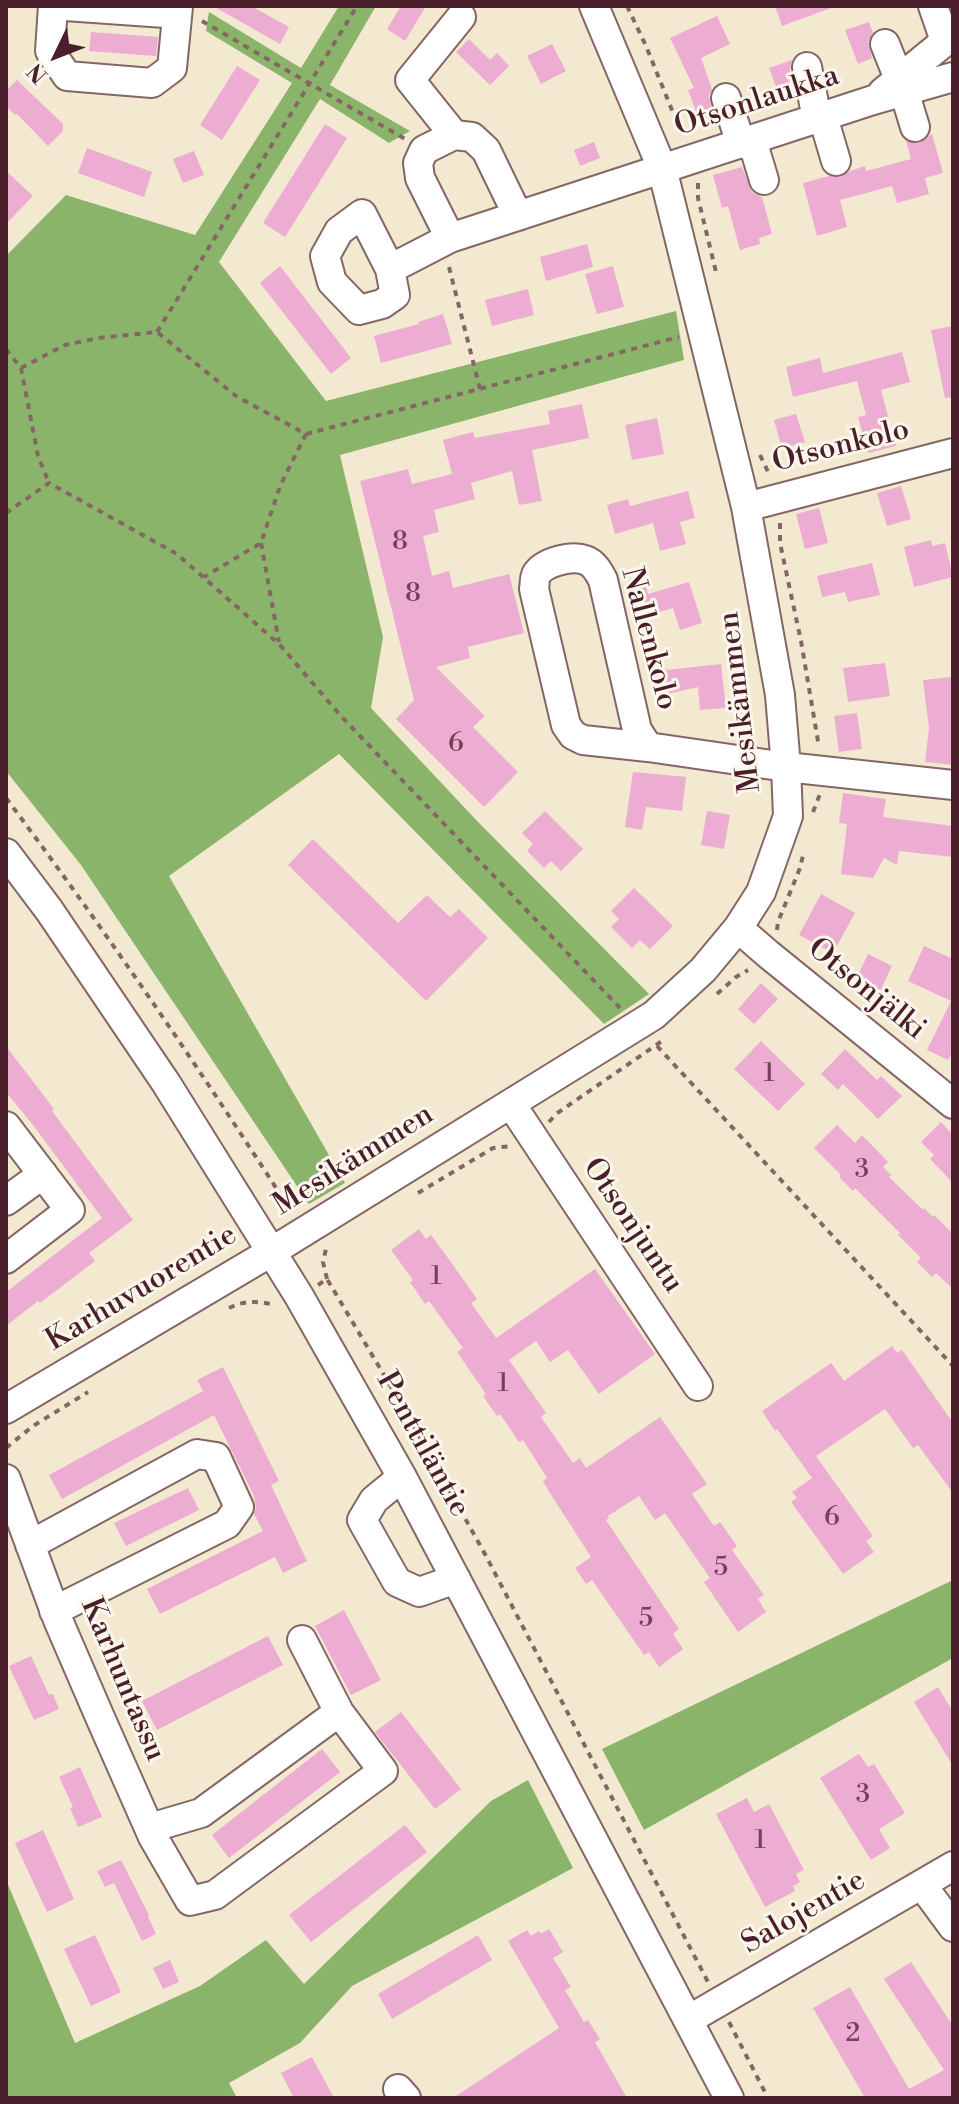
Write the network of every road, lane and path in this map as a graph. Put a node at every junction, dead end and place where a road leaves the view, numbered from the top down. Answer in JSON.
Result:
{"nodes":[{"id":1,"x":53,"y":6,"type":"edge"},
{"id":2,"x":65,"y":6,"type":"edge"},
{"id":3,"x":178,"y":6,"type":"edge"},
{"id":4,"x":357,"y":6,"type":"edge"},
{"id":5,"x":594,"y":6,"type":"edge"},
{"id":6,"x":627,"y":6,"type":"edge"},
{"id":7,"x":933,"y":6,"type":"edge"},
{"id":8,"x":461,"y":17,"type":"dead end"},
{"id":9,"x":949,"y":38,"type":"edge"},
{"id":10,"x":885,"y":44,"type":"dead end"},
{"id":11,"x":807,"y":67,"type":"dead end"},
{"id":12,"x":953,"y":77,"type":"edge"},
{"id":13,"x":310,"y":84,"type":"junction"},
{"id":14,"x":901,"y":85,"type":"junction"},
{"id":15,"x":726,"y":98,"type":"dead end"},
{"id":16,"x":820,"y":118,"type":"junction"},
{"id":17,"x":915,"y":127,"type":"dead end"},
{"id":18,"x":454,"y":135,"type":"junction"},
{"id":19,"x":747,"y":142,"type":"junction"},
{"id":20,"x":424,"y":150,"type":"junction"},
{"id":21,"x":695,"y":159,"type":"junction"},
{"id":22,"x":836,"y":161,"type":"dead end"},
{"id":23,"x":662,"y":168,"type":"junction"},
{"id":24,"x":764,"y":180,"type":"dead end"},
{"id":25,"x":518,"y":216,"type":"junction"},
{"id":26,"x":450,"y":238,"type":"junction"},
{"id":27,"x":390,"y":269,"type":"dead end"},
{"id":28,"x":718,"y":282,"type":"dead end"},
{"id":29,"x":702,"y":331,"type":"junction"},
{"id":30,"x":157,"y":332,"type":"junction"},
{"id":31,"x":6,"y":349,"type":"edge"},
{"id":32,"x":21,"y":368,"type":"junction"},
{"id":33,"x":480,"y":389,"type":"junction"},
{"id":34,"x":306,"y":434,"type":"junction"},
{"id":35,"x":758,"y":452,"type":"dead end"},
{"id":36,"x":953,"y":453,"type":"edge"},
{"id":37,"x":49,"y":483,"type":"junction"},
{"id":38,"x":778,"y":498,"type":"junction"},
{"id":39,"x":746,"y":507,"type":"junction"},
{"id":40,"x":6,"y":513,"type":"edge"},
{"id":41,"x":261,"y":543,"type":"junction"},
{"id":42,"x":204,"y":577,"type":"junction"},
{"id":43,"x":280,"y":645,"type":"junction"},
{"id":44,"x":648,"y":747,"type":"junction"},
{"id":45,"x":786,"y":767,"type":"junction"},
{"id":46,"x":823,"y":771,"type":"junction"},
{"id":47,"x":953,"y":785,"type":"edge"},
{"id":48,"x":6,"y":798,"type":"edge"},
{"id":49,"x":811,"y":823,"type":"dead end"},
{"id":50,"x":807,"y":838,"type":"dead end"},
{"id":51,"x":6,"y":853,"type":"edge"},
{"id":52,"x":738,"y":928,"type":"junction"},
{"id":53,"x":768,"y":954,"type":"junction"},
{"id":54,"x":714,"y":997,"type":"dead end"},
{"id":55,"x":647,"y":1036,"type":"junction"},
{"id":56,"x":668,"y":1036,"type":"dead end"},
{"id":57,"x":511,"y":1104,"type":"junction"},
{"id":58,"x":953,"y":1104,"type":"edge"},
{"id":59,"x":6,"y":1126,"type":"edge"},
{"id":60,"x":532,"y":1136,"type":"junction"},
{"id":61,"x":43,"y":1174,"type":"junction"},
{"id":62,"x":416,"y":1194,"type":"dead end"},
{"id":63,"x":6,"y":1201,"type":"edge"},
{"id":64,"x":310,"y":1228,"type":"junction"},
{"id":65,"x":339,"y":1241,"type":"dead end"},
{"id":66,"x":271,"y":1252,"type":"junction"},
{"id":67,"x":6,"y":1259,"type":"edge"},
{"id":68,"x":327,"y":1279,"type":"dead end"},
{"id":69,"x":953,"y":1366,"type":"edge"},
{"id":70,"x":698,"y":1386,"type":"dead end"},
{"id":71,"x":6,"y":1409,"type":"edge"},
{"id":72,"x":402,"y":1477,"type":"junction"},
{"id":73,"x":6,"y":1479,"type":"edge"},
{"id":74,"x":30,"y":1545,"type":"junction"},
{"id":75,"x":456,"y":1579,"type":"junction"},
{"id":76,"x":54,"y":1611,"type":"junction"},
{"id":77,"x":302,"y":1640,"type":"dead end"},
{"id":78,"x":339,"y":1712,"type":"junction"},
{"id":79,"x":150,"y":1828,"type":"junction"},
{"id":80,"x":953,"y":1866,"type":"edge"},
{"id":81,"x":922,"y":1885,"type":"junction"},
{"id":82,"x":953,"y":1927,"type":"edge"},
{"id":83,"x":688,"y":2020,"type":"junction"},
{"id":84,"x":729,"y":2098,"type":"edge"}],
"edges":[{"from":1,"to":3,"type":"street"},
{"from":2,"to":3,"type":"street"},
{"from":3,"to":13,"type":"path"},
{"from":4,"to":13,"type":"path"},
{"from":5,"to":23,"type":"street","name":"Mesikämmen"},
{"from":6,"to":21,"type":"path"},
{"from":7,"to":9,"type":"street"},
{"from":8,"to":18,"type":"street"},
{"from":9,"to":14,"type":"street","name":"Otsonlaukka"},
{"from":10,"to":14,"type":"street"},
{"from":11,"to":16,"type":"street"},
{"from":12,"to":14,"type":"street","name":"Otsonlaukka"},
{"from":13,"to":20,"type":"path"},
{"from":13,"to":30,"type":"path"},
{"from":14,"to":16,"type":"street","name":"Otsonlaukka"},
{"from":14,"to":17,"type":"street"},
{"from":15,"to":19,"type":"street"},
{"from":16,"to":19,"type":"street","name":"Otsonlaukka"},
{"from":16,"to":22,"type":"street"},
{"from":18,"to":20,"type":"street"},
{"from":18,"to":25,"type":"street"},
{"from":19,"to":21,"type":"street","name":"Otsonlaukka"},
{"from":19,"to":24,"type":"street"},
{"from":20,"to":26,"type":"street"},
{"from":21,"to":23,"type":"street","name":"Otsonlaukka"},
{"from":21,"to":28,"type":"path"},
{"from":23,"to":25,"type":"street","name":"Otsonlaukka"},
{"from":23,"to":29,"type":"street","name":"Mesikämmen"},
{"from":25,"to":26,"type":"street","name":"Otsonlaukka"},
{"from":26,"to":27,"type":"street","name":"Otsonlaukka"},
{"from":26,"to":33,"type":"path"},
{"from":29,"to":33,"type":"path"},
{"from":29,"to":39,"type":"street","name":"Mesikämmen"},
{"from":30,"to":32,"type":"path"},
{"from":30,"to":34,"type":"path"},
{"from":31,"to":32,"type":"path"},
{"from":32,"to":37,"type":"path"},
{"from":33,"to":34,"type":"path"},
{"from":34,"to":41,"type":"path"},
{"from":35,"to":38,"type":"path"},
{"from":36,"to":38,"type":"street","name":"Otsonkolo"},
{"from":37,"to":40,"type":"path"},
{"from":37,"to":42,"type":"path"},
{"from":38,"to":39,"type":"street","name":"Otsonkolo"},
{"from":38,"to":46,"type":"path"},
{"from":39,"to":45,"type":"street","name":"Mesikämmen"},
{"from":41,"to":42,"type":"path"},
{"from":41,"to":43,"type":"path"},
{"from":42,"to":43,"type":"path"},
{"from":43,"to":55,"type":"path"},
{"from":44,"to":44,"type":"street","name":"Nallenkolo"},
{"from":44,"to":45,"type":"street","name":"Nallenkolo"},
{"from":45,"to":46,"type":"street","name":"Nallenkolo"},
{"from":45,"to":52,"type":"street","name":"Mesikämmen"},
{"from":46,"to":47,"type":"street","name":"Nallenkolo"},
{"from":46,"to":49,"type":"path"},
{"from":48,"to":64,"type":"path"},
{"from":50,"to":53,"type":"path"},
{"from":51,"to":66,"type":"street","name":"Penttiläntie"},
{"from":52,"to":53,"type":"street","name":"Otsonjälki"},
{"from":52,"to":55,"type":"street","name":"Mesikämmen"},
{"from":53,"to":54,"type":"path"},
{"from":53,"to":58,"type":"street","name":"Otsonjälki"},
{"from":55,"to":56,"type":"path"},
{"from":55,"to":57,"type":"street","name":"Mesikämmen"},
{"from":55,"to":60,"type":"path"},
{"from":55,"to":69,"type":"path"},
{"from":57,"to":60,"type":"street","name":"Otsonjuntu"},
{"from":57,"to":64,"type":"street","name":"Mesikämmen"},
{"from":59,"to":61,"type":"street"},
{"from":60,"to":62,"type":"path"},
{"from":60,"to":70,"type":"street","name":"Otsonjuntu"},
{"from":61,"to":63,"type":"street"},
{"from":61,"to":67,"type":"street"},
{"from":64,"to":66,"type":"street","name":"Mesikämmen"},
{"from":65,"to":68,"type":"path"},
{"from":66,"to":71,"type":"street","name":"Karhuvuorentie"},
{"from":66,"to":72,"type":"street","name":"Penttiläntie"},
{"from":72,"to":75,"type":"street","name":"Penttiläntie"},
{"from":72,"to":75,"type":"street"},
{"from":73,"to":74,"type":"street","name":"Karhuntassu"},
{"from":74,"to":76,"type":"street","name":"Karhuntassu"},
{"from":74,"to":76,"type":"street"},
{"from":75,"to":83,"type":"street","name":"Penttiläntie"},
{"from":76,"to":79,"type":"street","name":"Karhuntassu"},
{"from":77,"to":78,"type":"street"},
{"from":78,"to":79,"type":"street"},
{"from":78,"to":79,"type":"street","name":"Karhuntassu"},
{"from":80,"to":81,"type":"street","name":"Salojentie"},
{"from":81,"to":82,"type":"street"},
{"from":81,"to":83,"type":"street","name":"Salojentie"},
{"from":83,"to":84,"type":"street","name":"Penttiläntie"}]}
